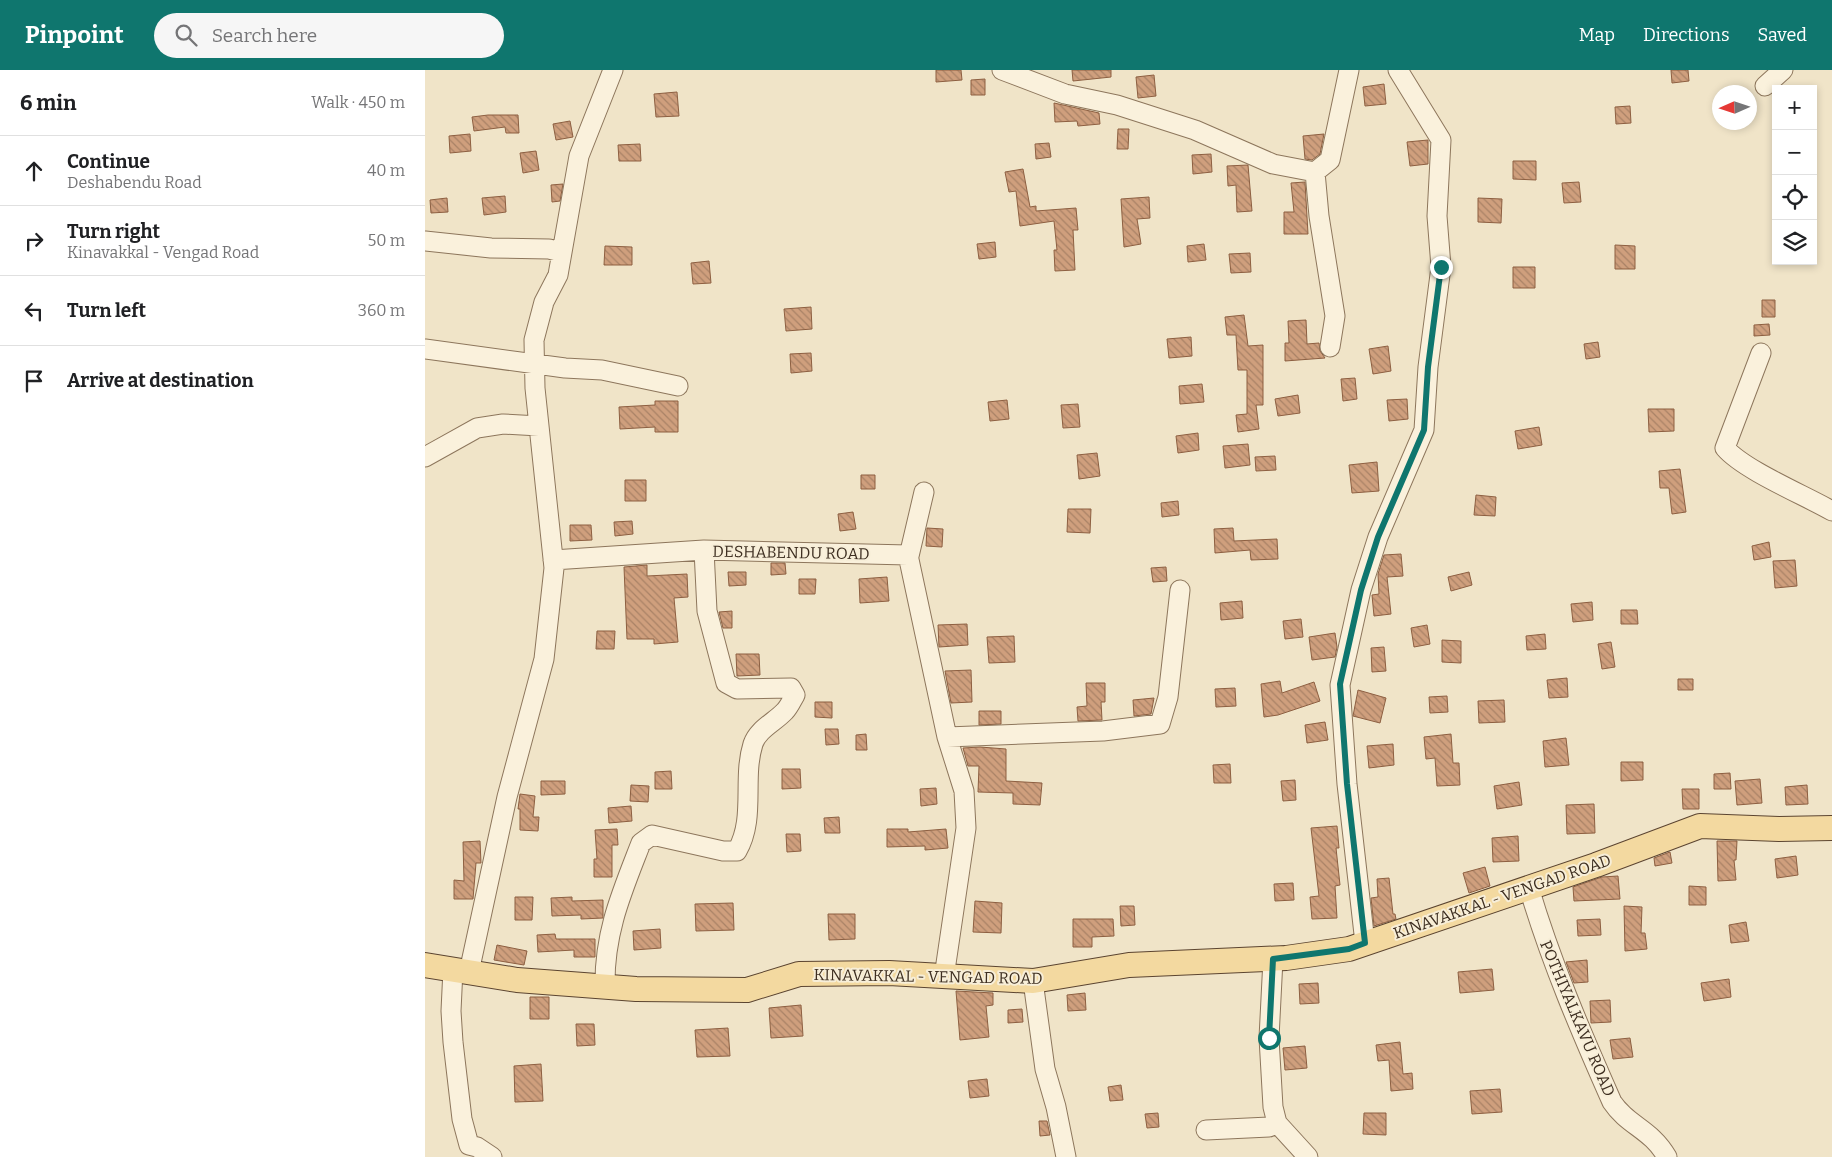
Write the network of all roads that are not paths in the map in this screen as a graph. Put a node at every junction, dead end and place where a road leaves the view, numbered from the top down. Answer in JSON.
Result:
{"nodes":[{"id":1,"x":613,"y":70,"type":"edge"},
{"id":2,"x":1002,"y":70,"type":"edge"},
{"id":3,"x":1349,"y":70,"type":"edge"},
{"id":4,"x":1398,"y":70,"type":"edge"},
{"id":5,"x":1783,"y":70,"type":"edge"},
{"id":6,"x":1765,"y":86,"type":"dead end"},
{"id":7,"x":1315,"y":172,"type":"junction"},
{"id":8,"x":425,"y":241,"type":"edge"},
{"id":9,"x":561,"y":252,"type":"junction"},
{"id":10,"x":1330,"y":347,"type":"dead end"},
{"id":11,"x":425,"y":349,"type":"edge"},
{"id":12,"x":1761,"y":353,"type":"dead end"},
{"id":13,"x":535,"y":365,"type":"junction"},
{"id":14,"x":678,"y":386,"type":"dead end"},
{"id":15,"x":539,"y":426,"type":"junction"},
{"id":16,"x":425,"y":457,"type":"edge"},
{"id":17,"x":924,"y":492,"type":"dead end"},
{"id":18,"x":1832,"y":511,"type":"edge"},
{"id":19,"x":704,"y":550,"type":"junction"},
{"id":20,"x":909,"y":556,"type":"junction"},
{"id":21,"x":553,"y":560,"type":"junction"},
{"id":22,"x":1180,"y":590,"type":"dead end"},
{"id":23,"x":947,"y":737,"type":"junction"},
{"id":24,"x":1832,"y":828,"type":"edge"},
{"id":25,"x":1529,"y":888,"type":"junction"},
{"id":26,"x":1365,"y":943,"type":"junction"},
{"id":27,"x":1273,"y":959,"type":"junction"},
{"id":28,"x":425,"y":965,"type":"edge"},
{"id":29,"x":461,"y":970,"type":"junction"},
{"id":30,"x":944,"y":976,"type":"junction"},
{"id":31,"x":1033,"y":981,"type":"junction"},
{"id":32,"x":605,"y":987,"type":"junction"},
{"id":33,"x":1277,"y":1123,"type":"junction"},
{"id":34,"x":1206,"y":1130,"type":"dead end"},
{"id":35,"x":492,"y":1157,"type":"edge"},
{"id":36,"x":1067,"y":1157,"type":"edge"},
{"id":37,"x":1308,"y":1157,"type":"edge"},
{"id":38,"x":1667,"y":1157,"type":"edge"}],
"edges":[{"from":1,"to":9,"type":"street"},
{"from":2,"to":7,"type":"street"},
{"from":3,"to":7,"type":"street"},
{"from":4,"to":26,"type":"street"},
{"from":5,"to":6,"type":"street"},
{"from":7,"to":10,"type":"street"},
{"from":8,"to":9,"type":"street"},
{"from":9,"to":13,"type":"street"},
{"from":11,"to":13,"type":"street"},
{"from":12,"to":18,"type":"street"},
{"from":13,"to":14,"type":"street"},
{"from":13,"to":15,"type":"street"},
{"from":15,"to":16,"type":"street"},
{"from":15,"to":21,"type":"street"},
{"from":17,"to":20,"type":"street"},
{"from":19,"to":20,"type":"street","name":"DESHABENDU ROAD"},
{"from":19,"to":21,"type":"street"},
{"from":19,"to":32,"type":"street","name":"DESHABENDU ROAD"},
{"from":20,"to":23,"type":"street"},
{"from":21,"to":29,"type":"street"},
{"from":22,"to":23,"type":"street"},
{"from":23,"to":30,"type":"street"},
{"from":24,"to":25,"type":"main road","name":"KINAVAKKAL - VENGAD ROAD"},
{"from":25,"to":26,"type":"main road","name":"KINAVAKKAL - VENGAD ROAD"},
{"from":25,"to":38,"type":"street","name":"POTHIYALKAVU ROAD"},
{"from":26,"to":27,"type":"main road","name":"KINAVAKKAL - VENGAD ROAD"},
{"from":27,"to":31,"type":"main road","name":"KINAVAKKAL - VENGAD ROAD"},
{"from":27,"to":33,"type":"street"},
{"from":28,"to":29,"type":"main road","name":"KINAVAKKAL - VENGAD ROAD"},
{"from":29,"to":32,"type":"main road","name":"KINAVAKKAL - VENGAD ROAD"},
{"from":29,"to":35,"type":"street"},
{"from":30,"to":31,"type":"main road","name":"KINAVAKKAL - VENGAD ROAD"},
{"from":30,"to":32,"type":"main road","name":"KINAVAKKAL - VENGAD ROAD"},
{"from":31,"to":36,"type":"street"},
{"from":33,"to":34,"type":"street"},
{"from":33,"to":37,"type":"street"}]}
